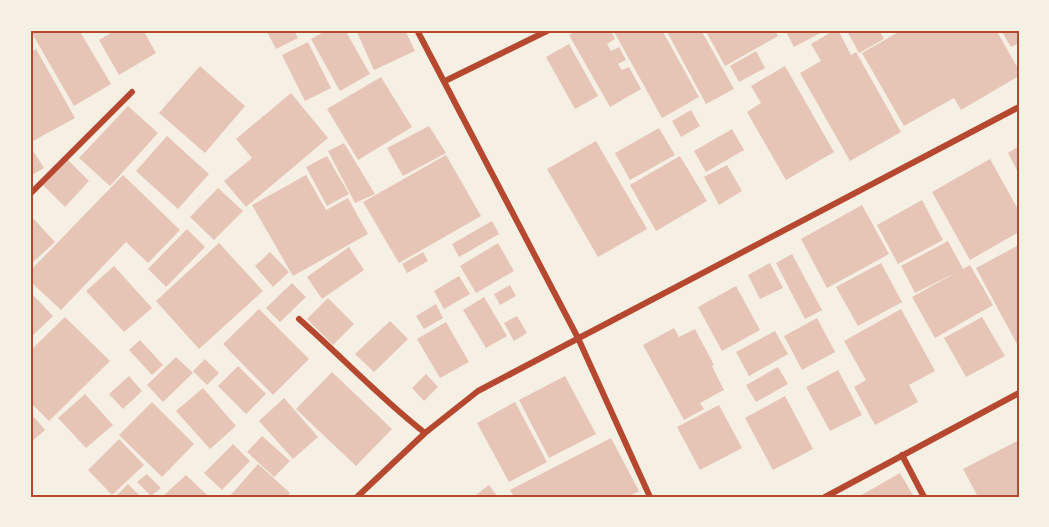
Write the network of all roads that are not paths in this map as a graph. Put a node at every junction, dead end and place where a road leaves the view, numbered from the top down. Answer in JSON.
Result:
{"nodes":[{"id":1,"x":417,"y":30,"type":"edge"},
{"id":2,"x":549,"y":30,"type":"edge"},
{"id":3,"x":445,"y":81,"type":"junction"},
{"id":4,"x":132,"y":92,"type":"dead end"},
{"id":5,"x":1019,"y":106,"type":"edge"},
{"id":6,"x":30,"y":194,"type":"edge"},
{"id":7,"x":299,"y":319,"type":"dead end"},
{"id":8,"x":578,"y":338,"type":"junction"},
{"id":9,"x":1019,"y":393,"type":"edge"},
{"id":10,"x":425,"y":433,"type":"junction"},
{"id":11,"x":902,"y":455,"type":"junction"},
{"id":12,"x":357,"y":497,"type":"edge"},
{"id":13,"x":650,"y":497,"type":"edge"},
{"id":14,"x":825,"y":497,"type":"edge"},
{"id":15,"x":924,"y":497,"type":"edge"}],
"edges":[{"from":1,"to":3,"type":"street"},
{"from":2,"to":3,"type":"street"},
{"from":3,"to":8,"type":"street"},
{"from":4,"to":6,"type":"street"},
{"from":5,"to":8,"type":"street"},
{"from":7,"to":10,"type":"street"},
{"from":8,"to":10,"type":"street"},
{"from":8,"to":13,"type":"street"},
{"from":9,"to":11,"type":"street"},
{"from":10,"to":12,"type":"street"},
{"from":11,"to":14,"type":"street"},
{"from":11,"to":15,"type":"street"}]}
